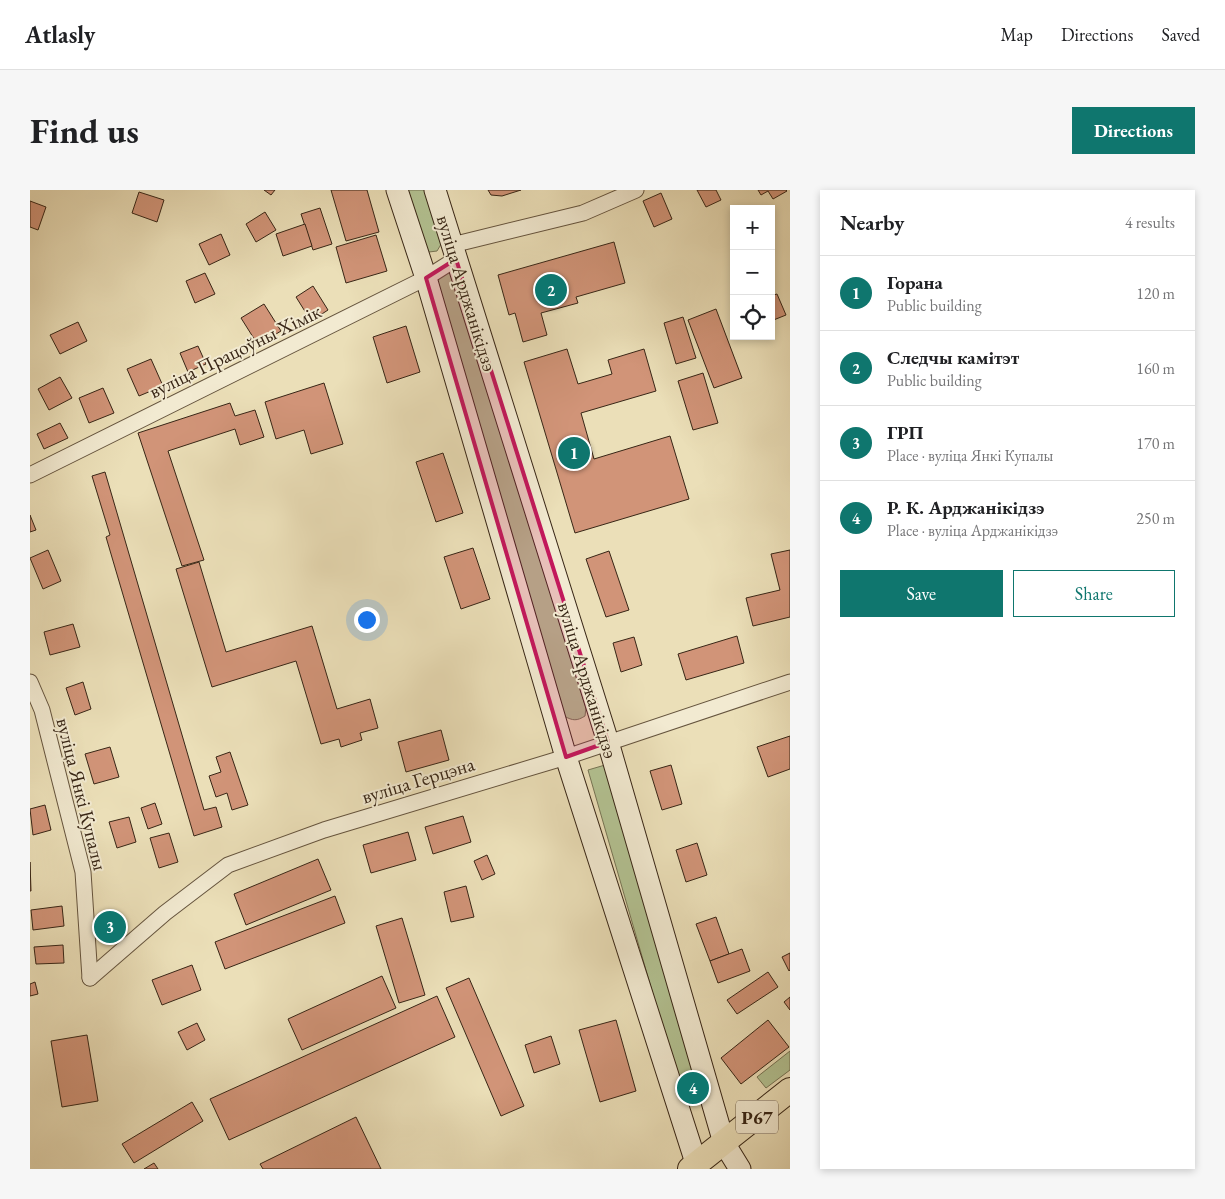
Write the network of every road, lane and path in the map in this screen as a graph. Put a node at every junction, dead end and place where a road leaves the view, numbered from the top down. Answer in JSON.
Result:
{"nodes":[{"id":1,"x":397,"y":190,"type":"edge"},
{"id":2,"x":435,"y":190,"type":"edge"},
{"id":3,"x":636,"y":190,"type":"edge"},
{"id":4,"x":454,"y":252,"type":"junction"},
{"id":5,"x":426,"y":278,"type":"junction"},
{"id":6,"x":30,"y":475,"type":"edge"},
{"id":7,"x":30,"y":682,"type":"edge"},
{"id":8,"x":790,"y":682,"type":"edge"},
{"id":9,"x":608,"y":742,"type":"junction"},
{"id":10,"x":566,"y":756,"type":"junction"},
{"id":11,"x":90,"y":978,"type":"joint"},
{"id":12,"x":790,"y":1090,"type":"edge"},
{"id":13,"x":724,"y":1143,"type":"junction"},
{"id":14,"x":694,"y":1168,"type":"edge"},
{"id":15,"x":740,"y":1169,"type":"edge"}],
"edges":[{"from":1,"to":5,"type":"main road","name":"вуліца Арджанікідзэ"},
{"from":2,"to":4,"type":"main road","name":"вуліца Арджанікідзэ"},
{"from":3,"to":4,"type":"street","name":"вуліца Працоўны Хімік"},
{"from":4,"to":5,"type":"street","name":"вуліца Працоўны Хімік"},
{"from":4,"to":9,"type":"main road","name":"вуліца Арджанікідзэ"},
{"from":5,"to":6,"type":"street","name":"вуліца Працоўны Хімік"},
{"from":5,"to":10,"type":"main road","name":"вуліца Арджанікідзэ"},
{"from":7,"to":11,"type":"street","name":"вуліца Янкі Купалы"},
{"from":8,"to":9,"type":"street","name":"вуліца Герцэна"},
{"from":9,"to":10,"type":"street","name":"вуліца Герцэна"},
{"from":9,"to":13,"type":"main road","name":"вуліца Арджанікідзэ"},
{"from":10,"to":11,"type":"street","name":"вуліца Герцэна"},
{"from":10,"to":14,"type":"main road","name":"вуліца Арджанікідзэ"},
{"from":12,"to":13,"type":"main road","number":"Р67"},
{"from":13,"to":14,"type":"main road","number":"Р67"},
{"from":13,"to":15,"type":"main road","name":"вуліца Арджанікідзэ"}]}
